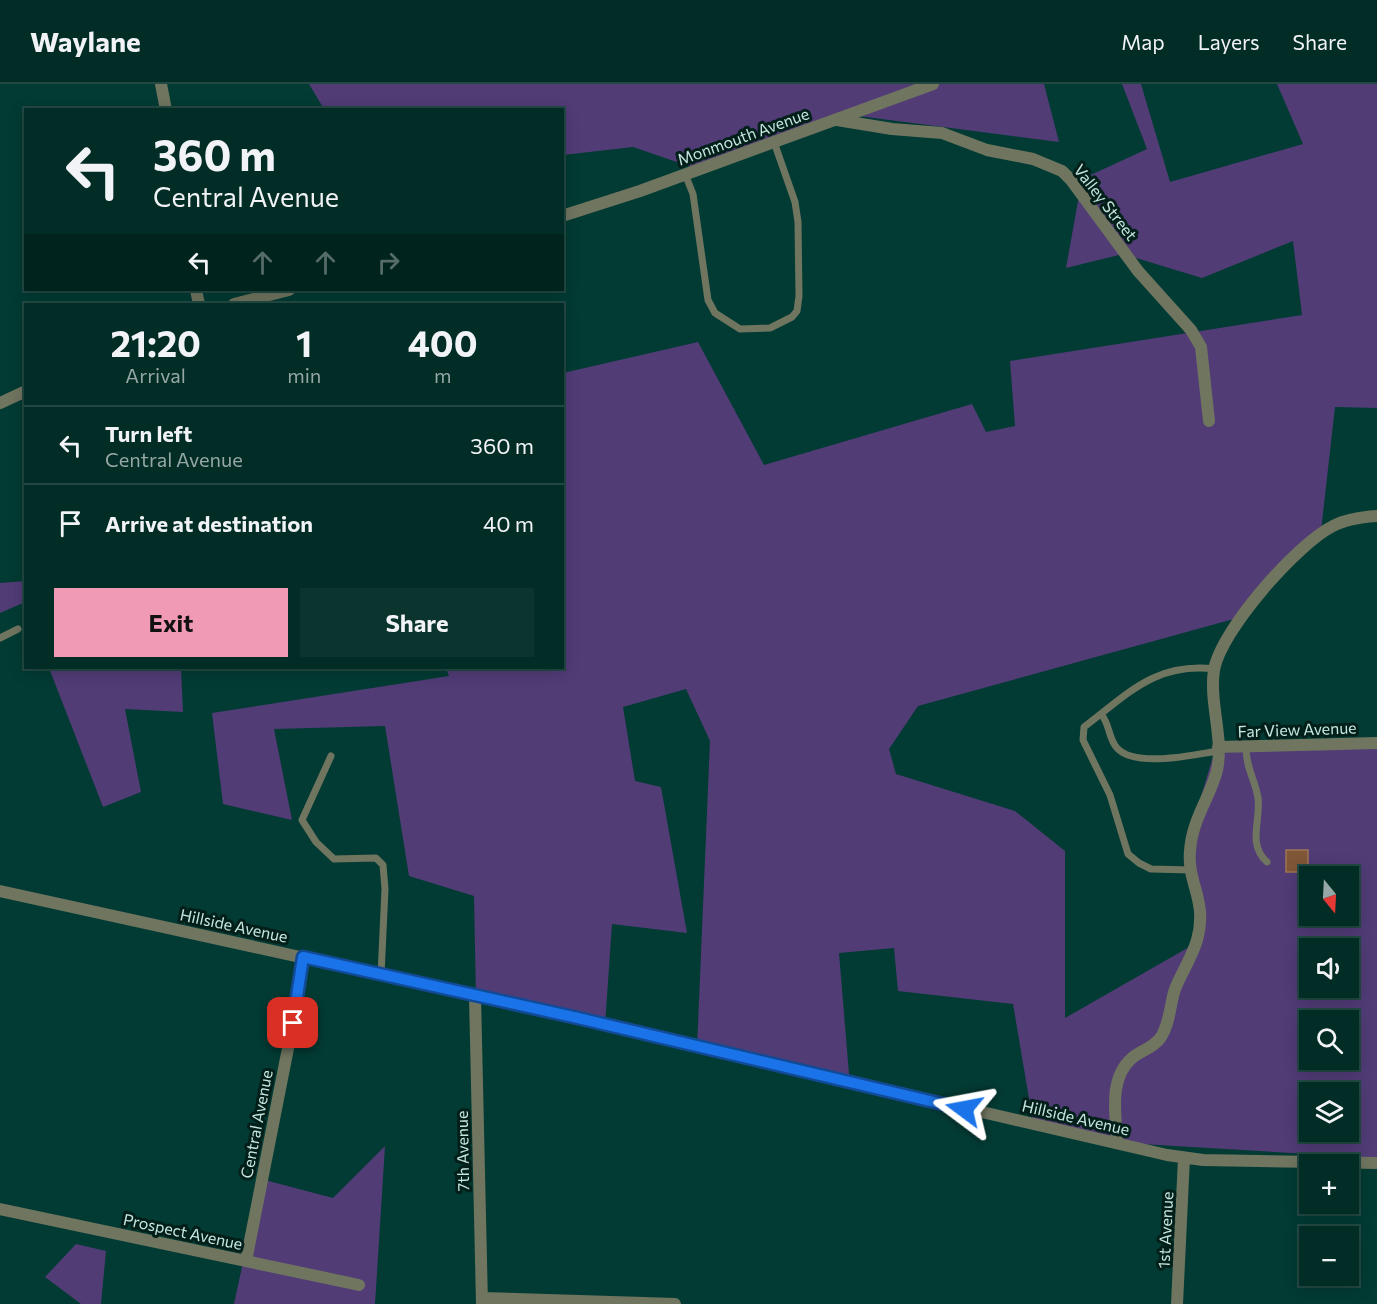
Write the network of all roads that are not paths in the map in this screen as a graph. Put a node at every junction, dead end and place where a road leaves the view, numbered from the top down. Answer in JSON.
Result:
{"nodes":[{"id":1,"x":161,"y":84,"type":"edge"},
{"id":2,"x":933,"y":84,"type":"edge"},
{"id":3,"x":166,"y":108,"type":"edge"},
{"id":4,"x":837,"y":120,"type":"junction"},
{"id":5,"x":774,"y":142,"type":"junction"},
{"id":6,"x":686,"y":174,"type":"junction"},
{"id":7,"x":564,"y":215,"type":"edge"},
{"id":8,"x":285,"y":291,"type":"edge"},
{"id":9,"x":238,"y":303,"type":"edge"},
{"id":10,"x":24,"y":392,"type":"edge"},
{"id":11,"x":0,"y":403,"type":"edge"},
{"id":12,"x":1209,"y":421,"type":"dead end"},
{"id":13,"x":1377,"y":516,"type":"edge"},
{"id":14,"x":18,"y":629,"type":"dead end"},
{"id":15,"x":0,"y":638,"type":"edge"},
{"id":16,"x":1215,"y":669,"type":"junction"},
{"id":17,"x":1101,"y":714,"type":"junction"},
{"id":18,"x":1377,"y":743,"type":"edge"},
{"id":19,"x":1246,"y":747,"type":"junction"},
{"id":20,"x":1218,"y":749,"type":"junction"},
{"id":21,"x":331,"y":756,"type":"dead end"},
{"id":22,"x":1267,"y":862,"type":"dead end"},
{"id":23,"x":1192,"y":870,"type":"junction"},
{"id":24,"x":0,"y":891,"type":"edge"},
{"id":25,"x":303,"y":957,"type":"junction"},
{"id":26,"x":381,"y":975,"type":"junction"},
{"id":27,"x":475,"y":996,"type":"junction"},
{"id":28,"x":1117,"y":1143,"type":"junction"},
{"id":29,"x":1185,"y":1158,"type":"junction"},
{"id":30,"x":1377,"y":1163,"type":"edge"},
{"id":31,"x":0,"y":1209,"type":"edge"},
{"id":32,"x":246,"y":1261,"type":"junction"},
{"id":33,"x":359,"y":1285,"type":"dead end"},
{"id":34,"x":482,"y":1301,"type":"edge"},
{"id":35,"x":675,"y":1304,"type":"edge"},
{"id":36,"x":1177,"y":1304,"type":"edge"}],
"edges":[{"from":1,"to":3,"type":"street"},
{"from":2,"to":4,"type":"street","name":"Monmouth Avenue"},
{"from":4,"to":5,"type":"street","name":"Monmouth Avenue"},
{"from":4,"to":12,"type":"street","name":"Valley Street"},
{"from":5,"to":6,"type":"street","name":"Monmouth Avenue"},
{"from":5,"to":6,"type":"lane"},
{"from":6,"to":7,"type":"street","name":"Monmouth Avenue"},
{"from":8,"to":9,"type":"street"},
{"from":10,"to":11,"type":"street"},
{"from":13,"to":16,"type":"street"},
{"from":14,"to":15,"type":"lane"},
{"from":16,"to":17,"type":"lane"},
{"from":16,"to":20,"type":"street"},
{"from":17,"to":20,"type":"lane"},
{"from":17,"to":23,"type":"lane"},
{"from":18,"to":19,"type":"street","name":"Far View Avenue"},
{"from":19,"to":20,"type":"street","name":"Far View Avenue"},
{"from":19,"to":22,"type":"lane"},
{"from":20,"to":23,"type":"street"},
{"from":21,"to":26,"type":"lane"},
{"from":23,"to":28,"type":"street"},
{"from":24,"to":25,"type":"street","name":"Hillside Avenue"},
{"from":25,"to":26,"type":"street","name":"Hillside Avenue"},
{"from":25,"to":32,"type":"street","name":"Central Avenue"},
{"from":26,"to":27,"type":"street","name":"Hillside Avenue"},
{"from":27,"to":28,"type":"street","name":"Hillside Avenue"},
{"from":27,"to":34,"type":"street","name":"7th Avenue"},
{"from":28,"to":29,"type":"street","name":"Hillside Avenue"},
{"from":29,"to":30,"type":"street","name":"Hillside Avenue"},
{"from":29,"to":36,"type":"street","name":"1st Avenue"},
{"from":31,"to":32,"type":"street","name":"Prospect Avenue"},
{"from":32,"to":33,"type":"street","name":"Prospect Avenue"},
{"from":34,"to":35,"type":"street"}]}
